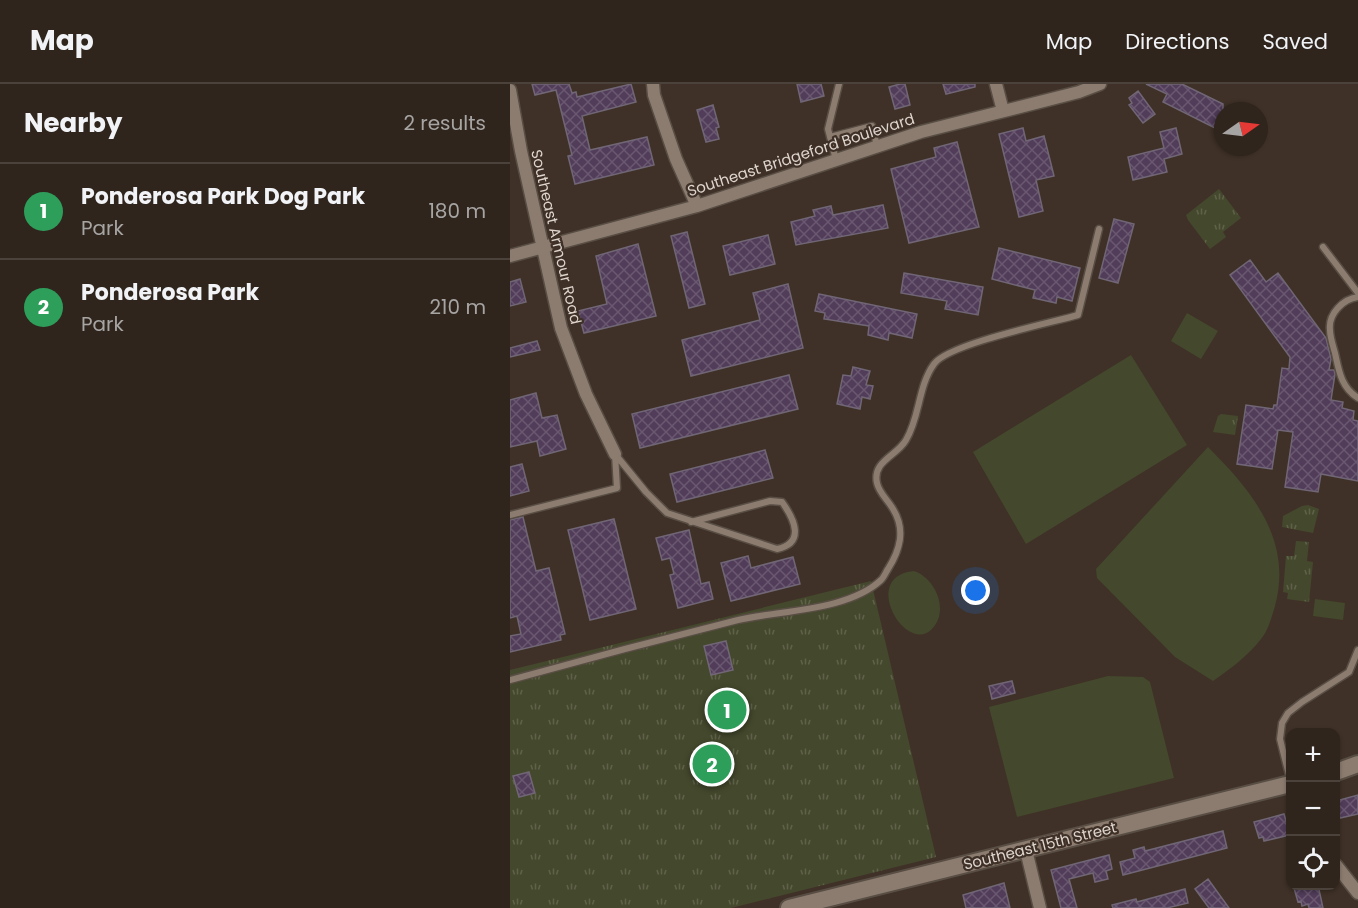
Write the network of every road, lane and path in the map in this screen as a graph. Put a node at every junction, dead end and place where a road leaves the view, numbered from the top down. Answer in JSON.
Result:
{"nodes":[{"id":1,"x":653,"y":84,"type":"edge"},
{"id":2,"x":839,"y":84,"type":"edge"},
{"id":3,"x":996,"y":84,"type":"edge"},
{"id":4,"x":1100,"y":84,"type":"edge"},
{"id":5,"x":510,"y":90,"type":"edge"},
{"id":6,"x":1003,"y":111,"type":"junction"},
{"id":7,"x":830,"y":137,"type":"junction"},
{"id":8,"x":877,"y":146,"type":"junction"},
{"id":9,"x":836,"y":160,"type":"junction"},
{"id":10,"x":697,"y":206,"type":"junction"},
{"id":11,"x":1099,"y":229,"type":"dead end"},
{"id":12,"x":1323,"y":247,"type":"dead end"},
{"id":13,"x":542,"y":248,"type":"junction"},
{"id":14,"x":510,"y":256,"type":"edge"},
{"id":15,"x":1358,"y":295,"type":"edge"},
{"id":16,"x":1358,"y":398,"type":"edge"},
{"id":17,"x":615,"y":454,"type":"junction"},
{"id":18,"x":510,"y":515,"type":"edge"},
{"id":19,"x":691,"y":522,"type":"junction"},
{"id":20,"x":1358,"y":650,"type":"edge"},
{"id":21,"x":1358,"y":669,"type":"edge"},
{"id":22,"x":1349,"y":672,"type":"junction"},
{"id":23,"x":510,"y":680,"type":"edge"},
{"id":24,"x":1286,"y":763,"type":"edge"},
{"id":25,"x":1358,"y":764,"type":"edge"},
{"id":26,"x":1340,"y":770,"type":"edge"},
{"id":27,"x":1286,"y":785,"type":"edge"},
{"id":28,"x":1026,"y":850,"type":"junction"},
{"id":29,"x":1340,"y":871,"type":"edge"},
{"id":30,"x":1358,"y":893,"type":"edge"},
{"id":31,"x":813,"y":905,"type":"edge"},
{"id":32,"x":789,"y":908,"type":"edge"},
{"id":33,"x":1040,"y":908,"type":"edge"}],
"edges":[{"from":1,"to":10,"type":"street"},
{"from":2,"to":7,"type":"lane"},
{"from":3,"to":6,"type":"street"},
{"from":4,"to":6,"type":"street","name":"Southeast Bridgeford Boulevard"},
{"from":5,"to":13,"type":"street","name":"Southeast Armour Road"},
{"from":6,"to":8,"type":"street","name":"Southeast Bridgeford Boulevard"},
{"from":7,"to":8,"type":"lane"},
{"from":7,"to":9,"type":"lane"},
{"from":8,"to":9,"type":"street","name":"Southeast Bridgeford Boulevard"},
{"from":9,"to":10,"type":"street","name":"Southeast Bridgeford Boulevard"},
{"from":10,"to":13,"type":"street","name":"Southeast Bridgeford Boulevard"},
{"from":11,"to":23,"type":"lane"},
{"from":12,"to":15,"type":"lane"},
{"from":13,"to":14,"type":"street","name":"Southeast Bridgeford Boulevard"},
{"from":13,"to":17,"type":"street","name":"Southeast Armour Road"},
{"from":15,"to":16,"type":"lane"},
{"from":17,"to":18,"type":"lane"},
{"from":17,"to":19,"type":"lane"},
{"from":19,"to":19,"type":"lane"},
{"from":20,"to":22,"type":"lane"},
{"from":21,"to":22,"type":"lane"},
{"from":22,"to":24,"type":"lane"},
{"from":25,"to":26,"type":"main road"},
{"from":27,"to":28,"type":"main road","name":"Southeast 15th Street"},
{"from":28,"to":31,"type":"main road","name":"Southeast 15th Street"},
{"from":28,"to":33,"type":"street"},
{"from":29,"to":30,"type":"street"},
{"from":31,"to":32,"type":"main road","name":"Southeast 15th Street"}]}
